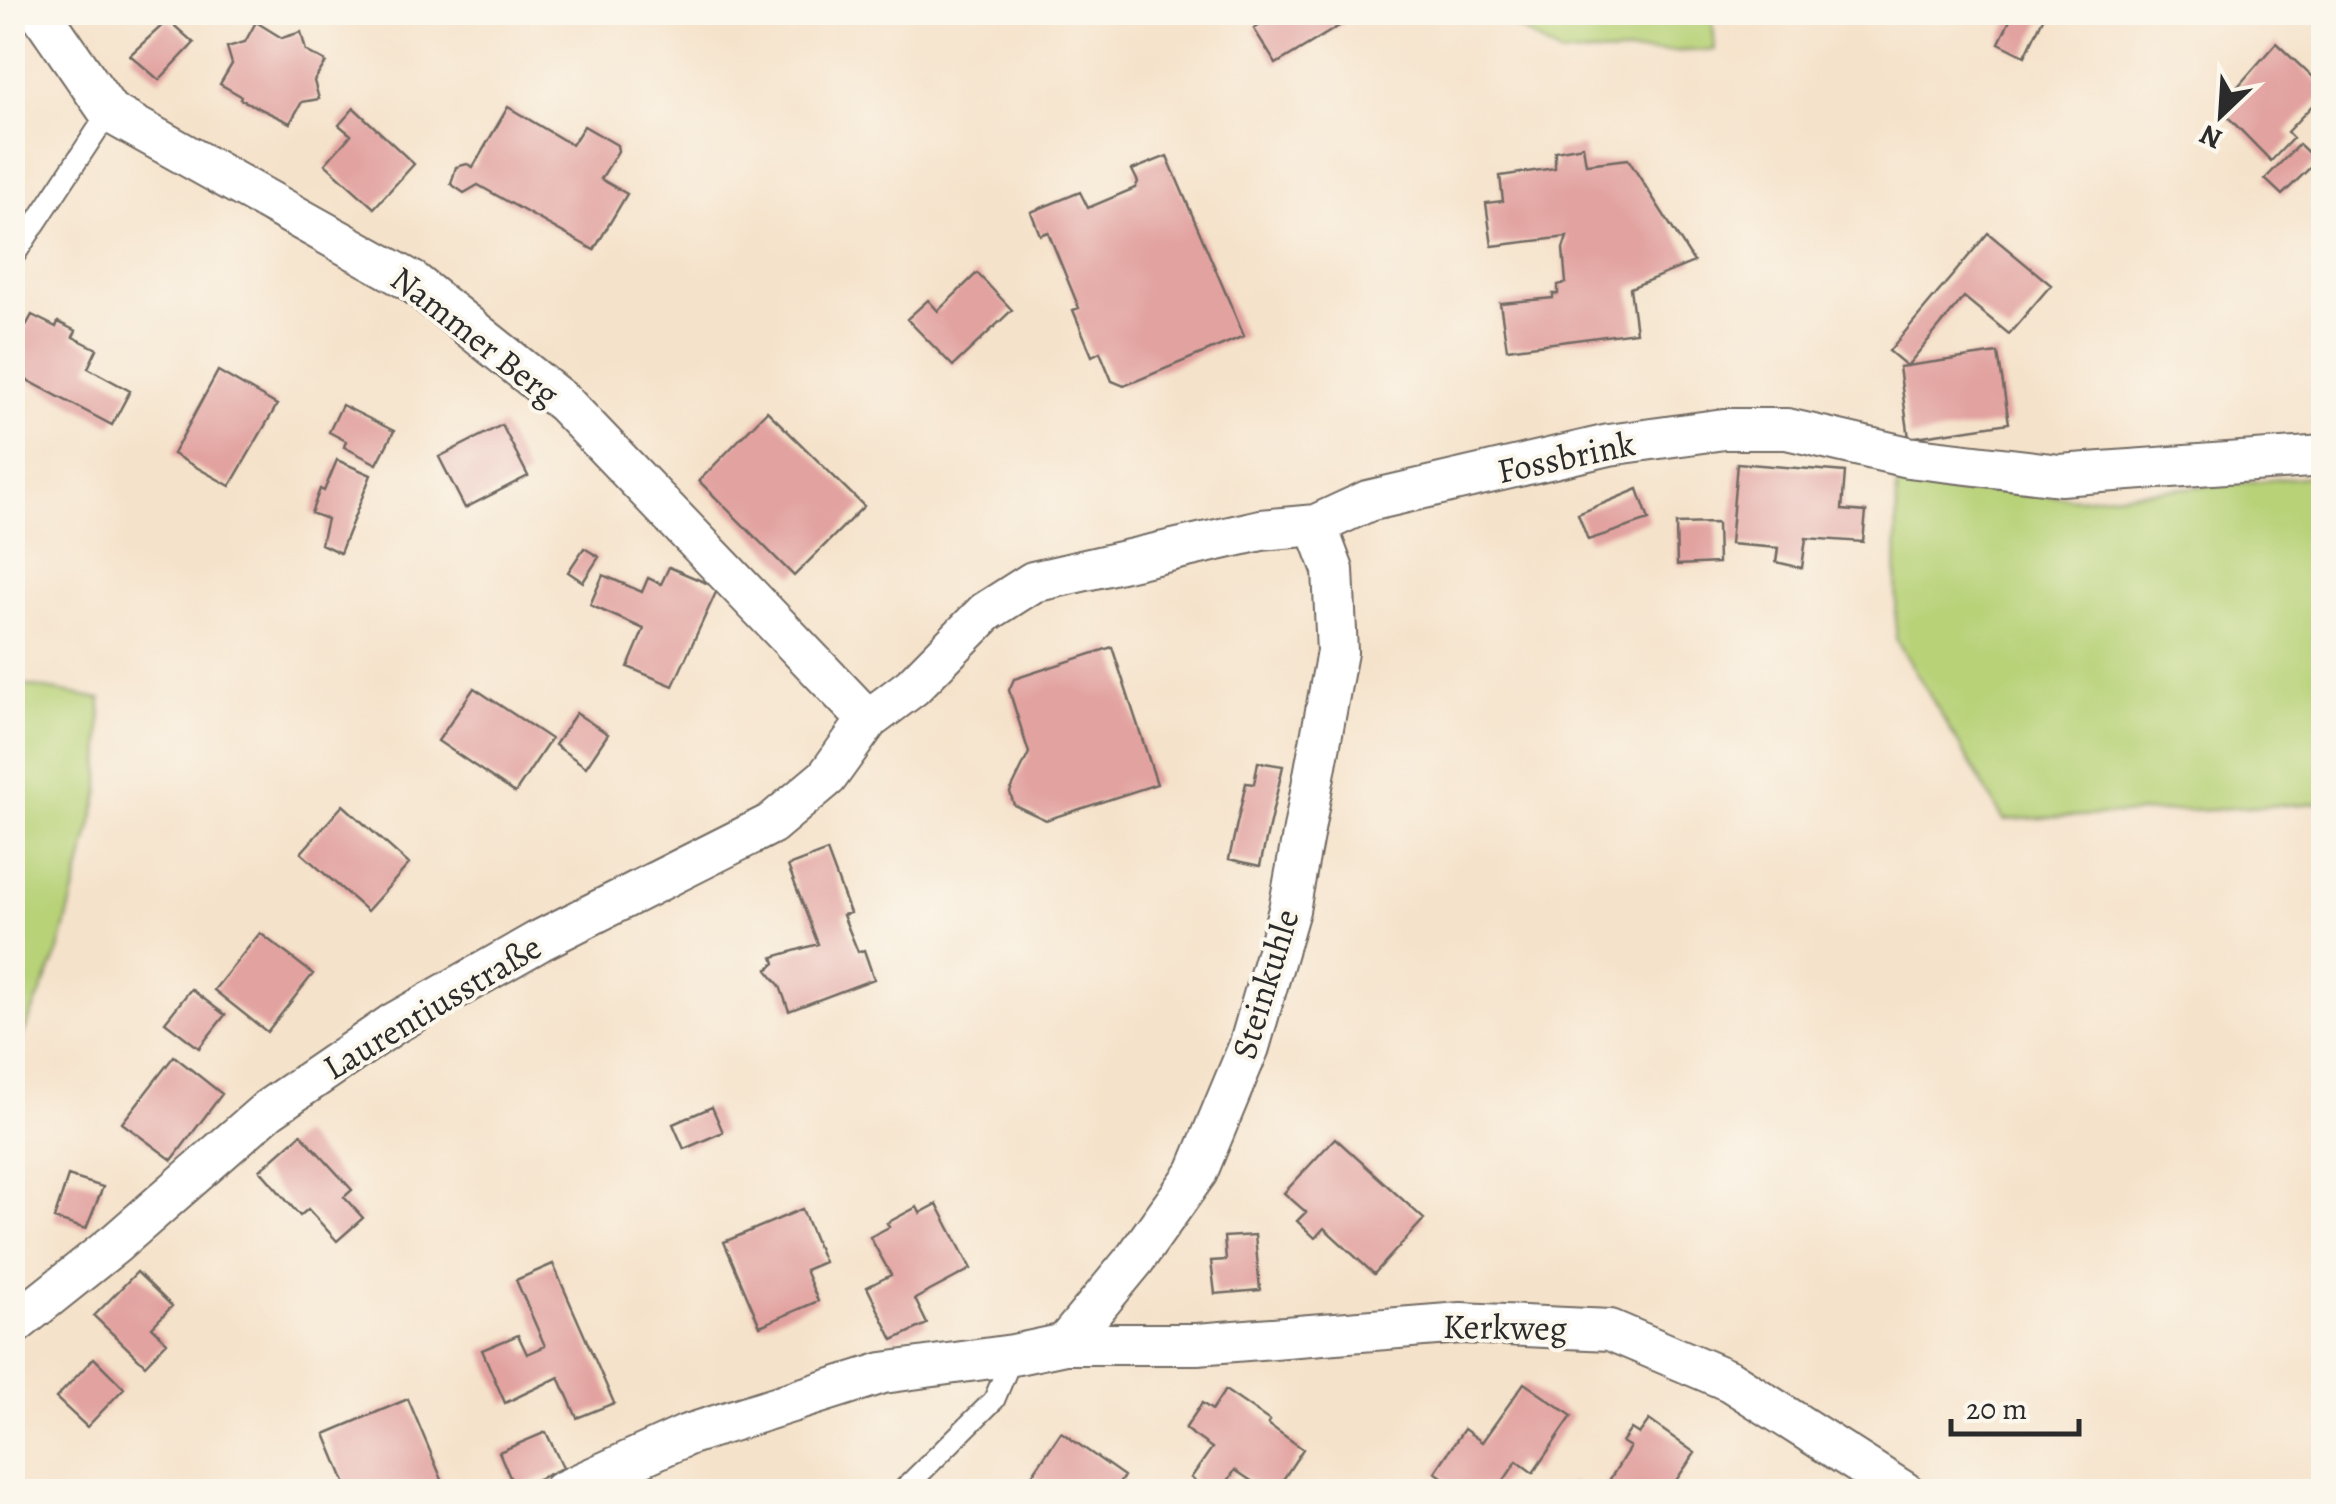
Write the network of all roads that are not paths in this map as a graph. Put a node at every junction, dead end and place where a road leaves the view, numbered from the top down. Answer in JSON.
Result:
{"nodes":[{"id":1,"x":40,"y":12,"type":"edge"},
{"id":2,"x":109,"y":112,"type":"junction"},
{"id":3,"x":12,"y":260,"type":"edge"},
{"id":4,"x":2324,"y":456,"type":"edge"},
{"id":5,"x":1316,"y":525,"type":"junction"},
{"id":6,"x":868,"y":720,"type":"junction"},
{"id":7,"x":12,"y":1326,"type":"edge"},
{"id":8,"x":1065,"y":1344,"type":"junction"},
{"id":9,"x":1014,"y":1355,"type":"junction"},
{"id":10,"x":562,"y":1492,"type":"edge"},
{"id":11,"x":901,"y":1492,"type":"edge"},
{"id":12,"x":1904,"y":1492,"type":"edge"}],
"edges":[{"from":1,"to":2,"type":"street","name":"Nammer Berg"},
{"from":2,"to":3,"type":"lane"},
{"from":2,"to":6,"type":"street","name":"Nammer Berg"},
{"from":4,"to":5,"type":"street","name":"Fossbrink"},
{"from":5,"to":6,"type":"street","name":"Fossbrink"},
{"from":5,"to":8,"type":"street","name":"Steinkuhle"},
{"from":6,"to":7,"type":"street","name":"Laurentiusstraße"},
{"from":8,"to":9,"type":"street"},
{"from":8,"to":12,"type":"street","name":"Kerkweg"},
{"from":9,"to":10,"type":"street"},
{"from":9,"to":11,"type":"lane"}]}
